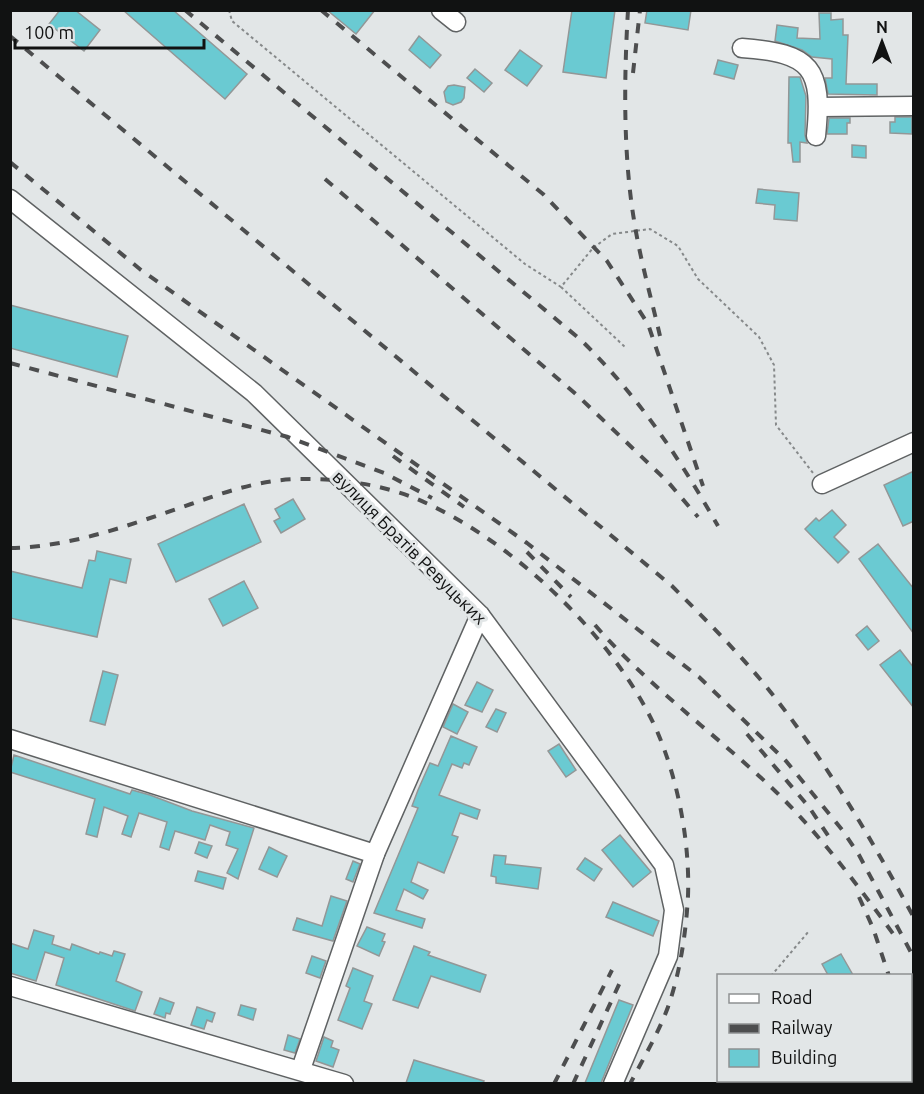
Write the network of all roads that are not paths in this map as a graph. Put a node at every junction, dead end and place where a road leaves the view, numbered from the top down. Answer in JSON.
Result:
{"nodes":[{"id":1,"x":441,"y":10,"type":"edge"},
{"id":2,"x":456,"y":22,"type":"dead end"},
{"id":3,"x":742,"y":48,"type":"dead end"},
{"id":4,"x":819,"y":106,"type":"junction"},
{"id":5,"x":914,"y":106,"type":"edge"},
{"id":6,"x":816,"y":136,"type":"dead end"},
{"id":7,"x":10,"y":198,"type":"edge"},
{"id":8,"x":914,"y":442,"type":"edge"},
{"id":9,"x":822,"y":484,"type":"road end"},
{"id":10,"x":480,"y":615,"type":"junction"},
{"id":11,"x":10,"y":740,"type":"edge"},
{"id":12,"x":375,"y":854,"type":"junction"},
{"id":13,"x":10,"y":986,"type":"edge"},
{"id":14,"x":302,"y":1069,"type":"junction"},
{"id":15,"x":344,"y":1083,"type":"edge"},
{"id":16,"x":613,"y":1083,"type":"edge"}],
"edges":[{"from":1,"to":2,"type":"street"},
{"from":3,"to":4,"type":"street"},
{"from":4,"to":5,"type":"street"},
{"from":4,"to":6,"type":"street"},
{"from":7,"to":10,"type":"street","name":"вулиця Братів Ревуцьких"},
{"from":8,"to":9,"type":"street"},
{"from":10,"to":12,"type":"street"},
{"from":10,"to":16,"type":"street","name":"вулиця Братів Ревуцьких"},
{"from":11,"to":12,"type":"street"},
{"from":12,"to":14,"type":"street"},
{"from":13,"to":14,"type":"street"},
{"from":14,"to":15,"type":"street"}]}
